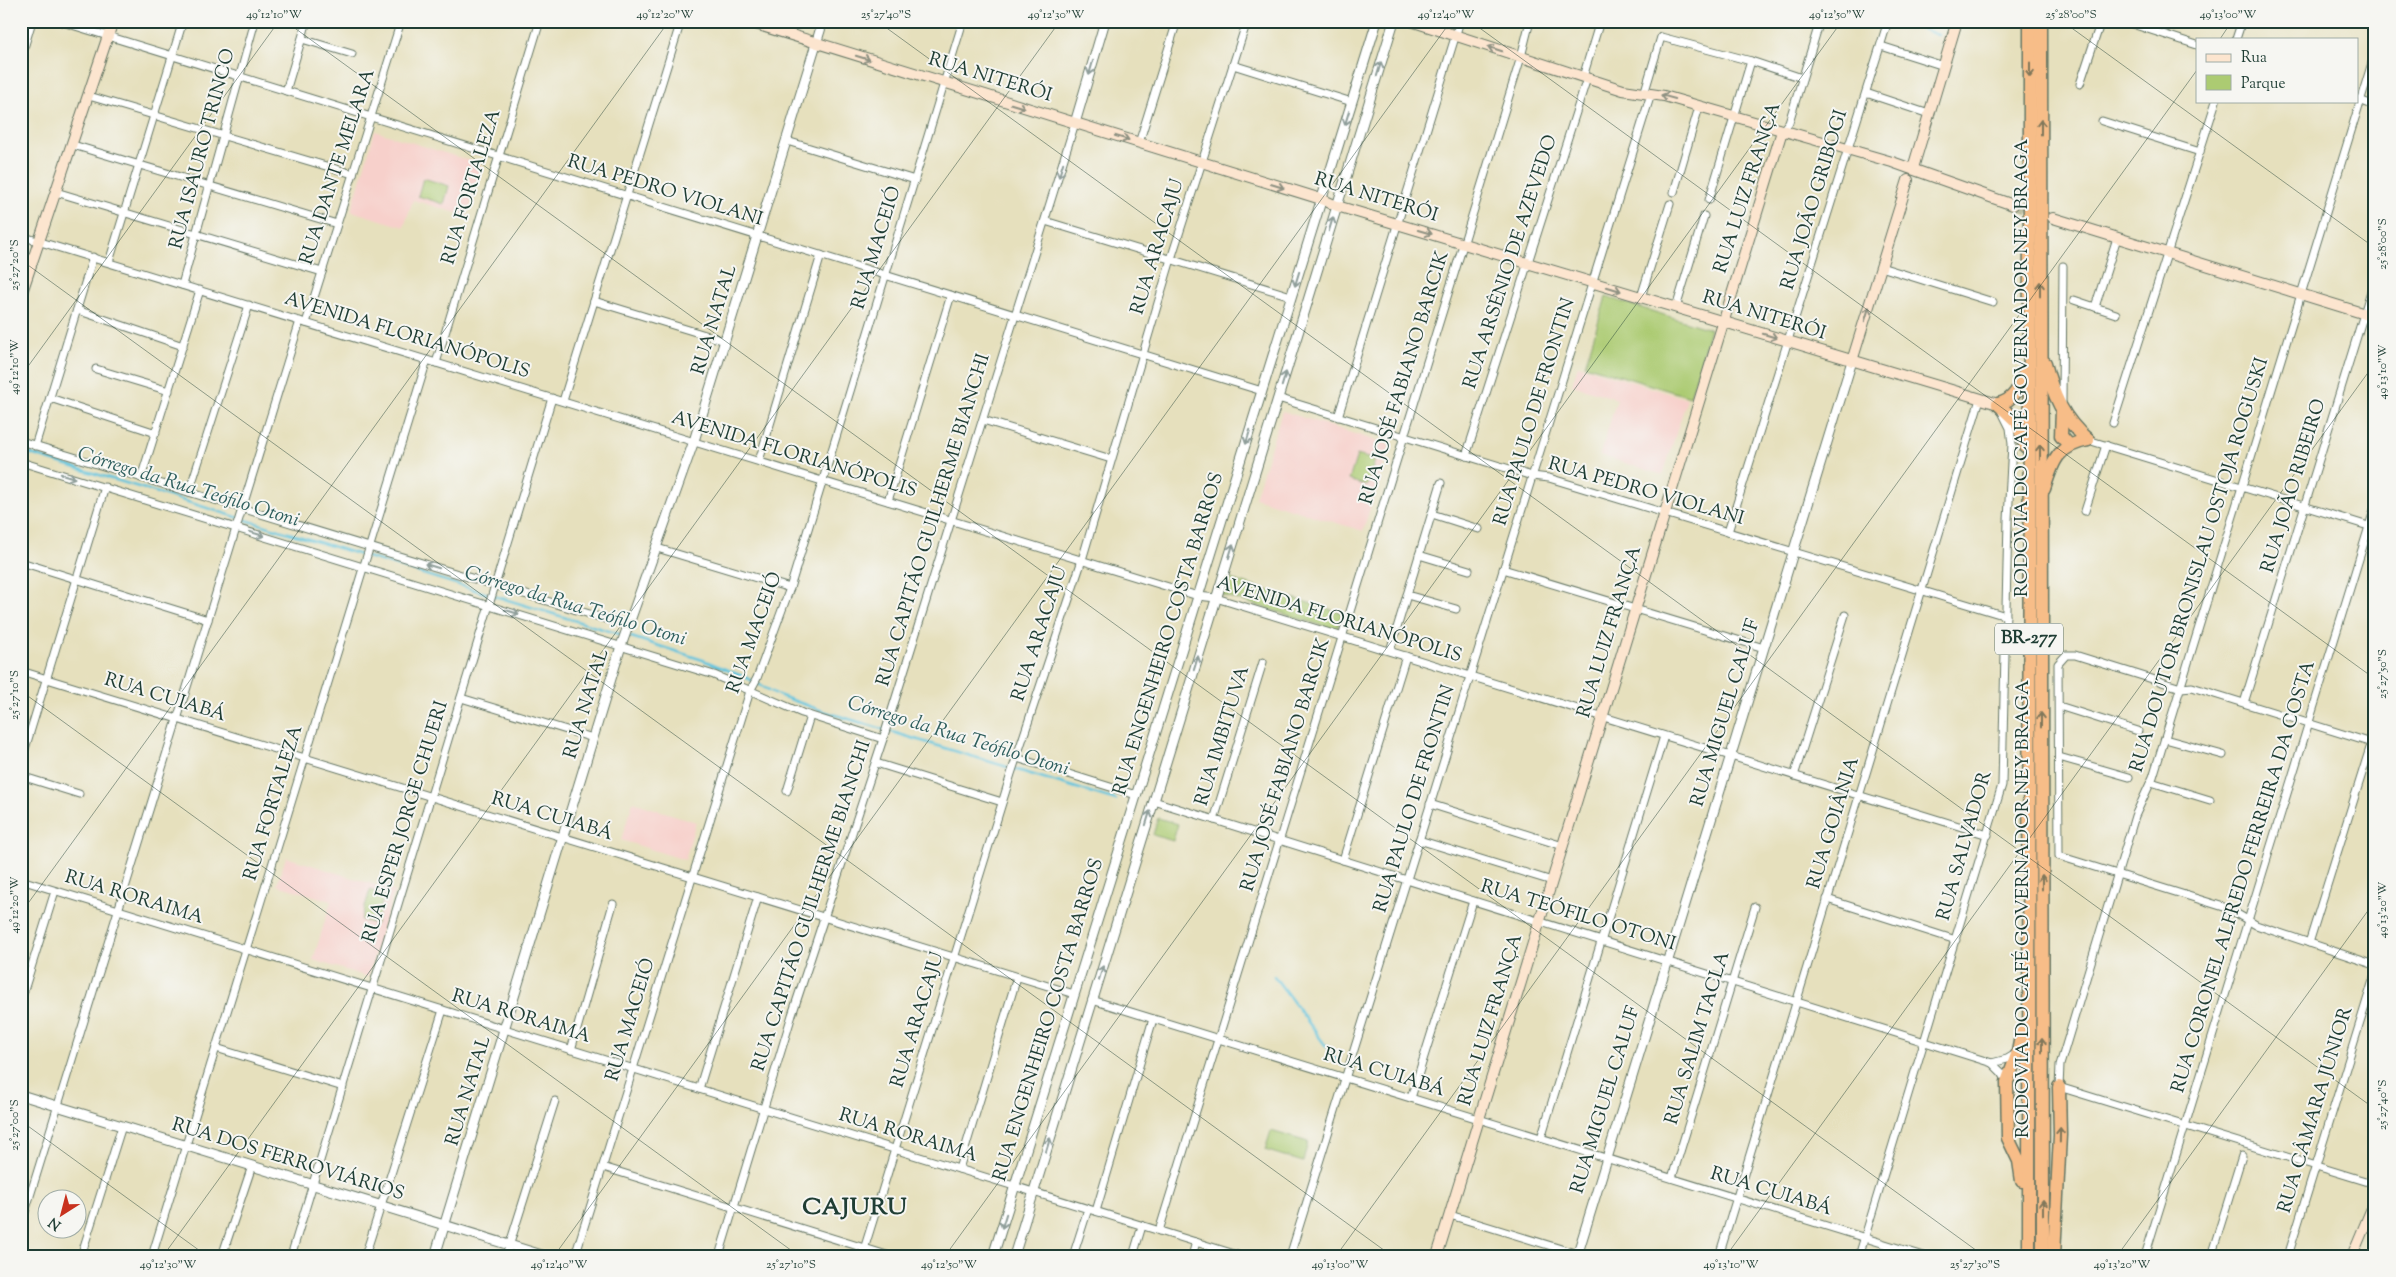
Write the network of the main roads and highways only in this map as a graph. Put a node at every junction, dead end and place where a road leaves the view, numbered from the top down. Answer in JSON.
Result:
{"nodes":[{"id":1,"x":113,"y":21,"type":"edge"},
{"id":2,"x":1411,"y":21,"type":"edge"},
{"id":3,"x":1957,"y":21,"type":"edge"},
{"id":4,"x":2030,"y":21,"type":"edge"},
{"id":5,"x":2041,"y":21,"type":"edge"},
{"id":6,"x":750,"y":22,"type":"edge"},
{"id":7,"x":1782,"y":131,"type":"junction"},
{"id":8,"x":1878,"y":159,"type":"junction"},
{"id":9,"x":1913,"y":168,"type":"junction"},
{"id":10,"x":1934,"y":176,"type":"junction"},
{"id":11,"x":1908,"y":180,"type":"junction"},
{"id":12,"x":2013,"y":205,"type":"tunnel mouth"},
{"id":13,"x":2053,"y":218,"type":"dead end"},
{"id":14,"x":21,"y":295,"type":"edge"},
{"id":15,"x":2375,"y":317,"type":"edge"},
{"id":16,"x":1723,"y":322,"type":"junction"},
{"id":17,"x":2040,"y":342,"type":"junction"},
{"id":18,"x":2030,"y":357,"type":"junction"},
{"id":19,"x":1852,"y":361,"type":"junction"},
{"id":20,"x":1998,"y":404,"type":"junction"},
{"id":21,"x":2062,"y":410,"type":"junction"},
{"id":22,"x":2072,"y":424,"type":"junction"},
{"id":23,"x":2069,"y":445,"type":"junction"},
{"id":24,"x":2029,"y":458,"type":"junction"},
{"id":25,"x":2040,"y":500,"type":"junction"},
{"id":26,"x":2028,"y":987,"type":"junction"},
{"id":27,"x":2059,"y":1087,"type":"road end"},
{"id":28,"x":2375,"y":1201,"type":"edge"},
{"id":29,"x":2029,"y":1253,"type":"edge"},
{"id":30,"x":1437,"y":1256,"type":"edge"},
{"id":31,"x":2043,"y":1256,"type":"edge"},
{"id":32,"x":2054,"y":1256,"type":"edge"},
{"id":33,"x":2352,"y":1256,"type":"edge"}],
"edges":[{"from":1,"to":14,"type":"main road"},
{"from":7,"to":2,"type":"main road","one_way":true},
{"from":3,"to":9,"type":"main road"},
{"from":4,"to":18,"type":"highway","name":"RODOVIA DO CAFÉ GOVERNADOR NEY BRAGA","number":"BR-277","one_way":true},
{"from":17,"to":5,"type":"highway","name":"RODOVIA DO CAFÉ GOVERNADOR NEY BRAGA","number":"BR-277","one_way":true},
{"from":6,"to":16,"type":"main road","name":"RUA NITERÓI","one_way":true},
{"from":7,"to":8,"type":"main road"},
{"from":7,"to":16,"type":"main road","name":"RUA LUIZ FRANÇA"},
{"from":8,"to":9,"type":"main road"},
{"from":8,"to":11,"type":"main road"},
{"from":9,"to":10,"type":"main road"},
{"from":10,"to":11,"type":"main road"},
{"from":10,"to":12,"type":"main road"},
{"from":19,"to":11,"type":"main road","name":"RUA MIGUEL CALUF","one_way":true},
{"from":13,"to":15,"type":"main road"},
{"from":16,"to":19,"type":"main road","name":"RUA NITERÓI","one_way":true},
{"from":16,"to":30,"type":"main road","name":"RUA LUIZ FRANÇA"},
{"from":17,"to":21,"type":"highway"},
{"from":25,"to":17,"type":"highway","name":"RODOVIA DO CAFÉ GOVERNADOR NEY BRAGA","number":"BR-277","one_way":true},
{"from":18,"to":20,"type":"highway"},
{"from":18,"to":24,"type":"highway","name":"RODOVIA DO CAFÉ GOVERNADOR NEY BRAGA","number":"BR-277"},
{"from":19,"to":20,"type":"main road","name":"RUA NITERÓI"},
{"from":20,"to":24,"type":"highway"},
{"from":21,"to":22,"type":"highway"},
{"from":21,"to":23,"type":"highway"},
{"from":22,"to":23,"type":"highway"},
{"from":22,"to":23,"type":"highway"},
{"from":23,"to":25,"type":"highway"},
{"from":24,"to":26,"type":"highway","name":"RODOVIA DO CAFÉ GOVERNADOR NEY BRAGA","number":"BR-277"},
{"from":31,"to":25,"type":"highway","name":"RODOVIA DO CAFÉ GOVERNADOR NEY BRAGA","number":"BR-277","one_way":true},
{"from":26,"to":29,"type":"highway","name":"RODOVIA DO CAFÉ GOVERNADOR NEY BRAGA","number":"BR-277"},
{"from":26,"to":29,"type":"highway"},
{"from":32,"to":27,"type":"highway","one_way":true},
{"from":28,"to":33,"type":"main road"}]}
